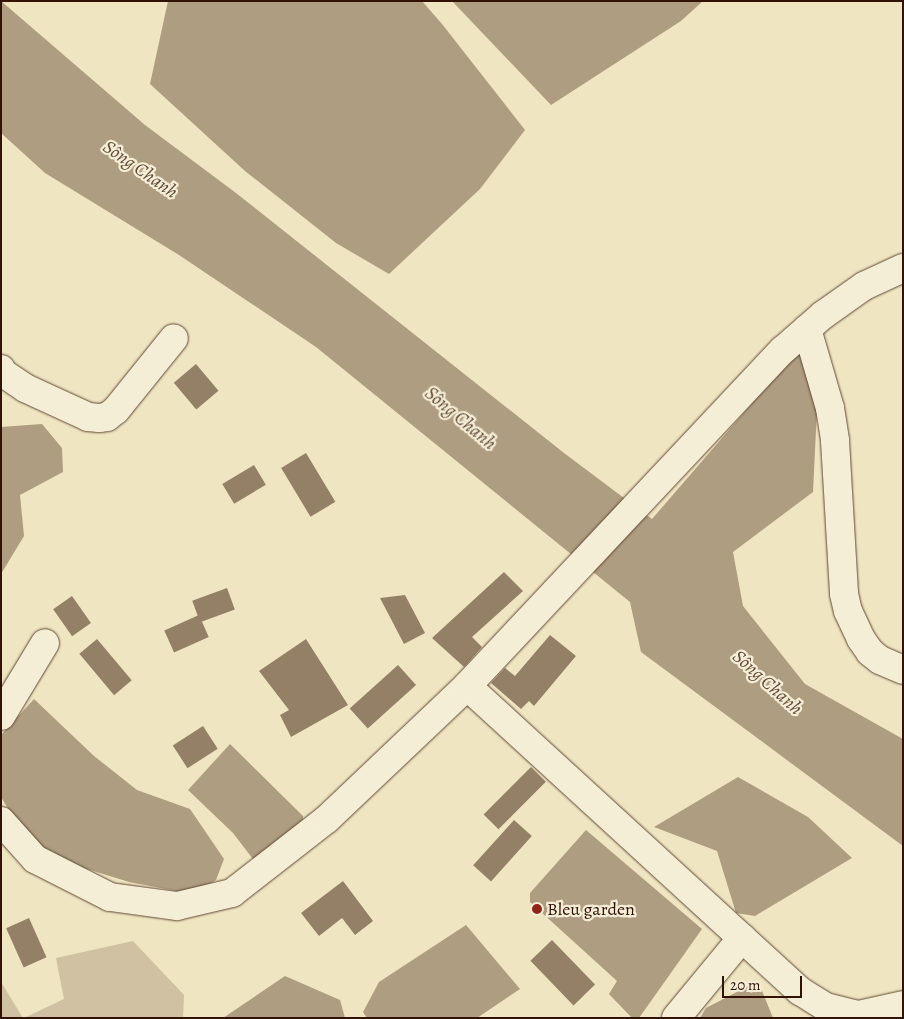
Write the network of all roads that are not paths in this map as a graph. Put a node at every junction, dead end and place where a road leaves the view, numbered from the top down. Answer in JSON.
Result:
{"nodes":[{"id":1,"x":903,"y":268,"type":"edge"},
{"id":2,"x":807,"y":329,"type":"junction"},
{"id":3,"x":174,"y":338,"type":"dead end"},
{"id":4,"x":2,"y":372,"type":"edge"},
{"id":5,"x":45,"y":644,"type":"dead end"},
{"id":6,"x":903,"y":670,"type":"edge"},
{"id":7,"x":467,"y":686,"type":"junction"},
{"id":8,"x":1,"y":716,"type":"edge"},
{"id":9,"x":1,"y":821,"type":"edge"},
{"id":10,"x":742,"y":938,"type":"junction"},
{"id":11,"x":903,"y":1005,"type":"edge"},
{"id":12,"x":824,"y":1013,"type":"edge"},
{"id":13,"x":676,"y":1018,"type":"edge"}],
"edges":[{"from":1,"to":2,"type":"street"},
{"from":2,"to":6,"type":"street"},
{"from":2,"to":7,"type":"street"},
{"from":3,"to":4,"type":"street"},
{"from":5,"to":8,"type":"street"},
{"from":7,"to":9,"type":"street"},
{"from":7,"to":10,"type":"street"},
{"from":10,"to":12,"type":"street"},
{"from":10,"to":13,"type":"street"},
{"from":11,"to":12,"type":"street"}]}
